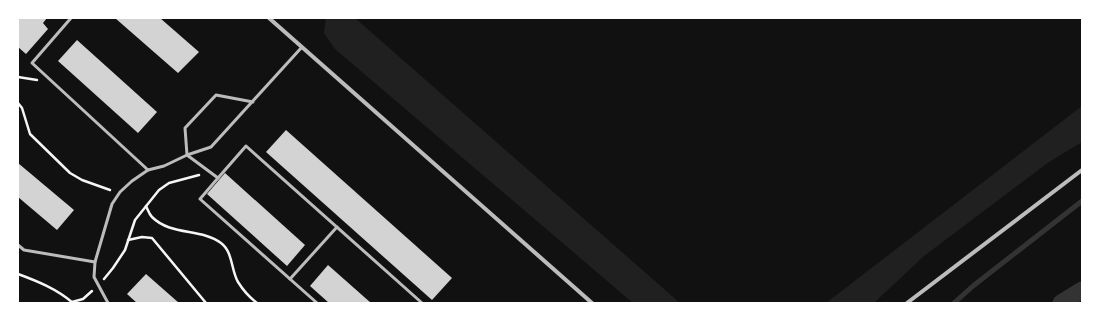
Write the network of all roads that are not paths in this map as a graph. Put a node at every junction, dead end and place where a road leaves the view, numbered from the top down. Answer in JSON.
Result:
{"nodes":[{"id":1,"x":71,"y":18,"type":"edge"},
{"id":2,"x":269,"y":18,"type":"edge"},
{"id":3,"x":302,"y":48,"type":"junction"},
{"id":4,"x":253,"y":102,"type":"junction"},
{"id":5,"x":187,"y":155,"type":"junction"},
{"id":6,"x":148,"y":170,"type":"junction"},
{"id":7,"x":1082,"y":170,"type":"edge"},
{"id":8,"x":218,"y":178,"type":"junction"},
{"id":9,"x":337,"y":227,"type":"junction"},
{"id":10,"x":18,"y":245,"type":"edge"},
{"id":11,"x":95,"y":262,"type":"junction"},
{"id":12,"x":290,"y":279,"type":"junction"},
{"id":13,"x":108,"y":303,"type":"edge"},
{"id":14,"x":317,"y":303,"type":"edge"},
{"id":15,"x":422,"y":303,"type":"edge"},
{"id":16,"x":592,"y":303,"type":"edge"},
{"id":17,"x":907,"y":303,"type":"edge"}],
"edges":[{"from":1,"to":6,"type":"lane"},
{"from":2,"to":3,"type":"street"},
{"from":3,"to":4,"type":"lane"},
{"from":3,"to":16,"type":"street"},
{"from":4,"to":5,"type":"lane"},
{"from":4,"to":5,"type":"lane"},
{"from":5,"to":6,"type":"lane"},
{"from":5,"to":8,"type":"lane"},
{"from":6,"to":11,"type":"lane"},
{"from":7,"to":17,"type":"street"},
{"from":8,"to":9,"type":"lane"},
{"from":8,"to":12,"type":"lane"},
{"from":9,"to":12,"type":"lane"},
{"from":9,"to":15,"type":"lane"},
{"from":10,"to":11,"type":"lane"},
{"from":11,"to":13,"type":"lane"},
{"from":12,"to":14,"type":"lane"}]}
